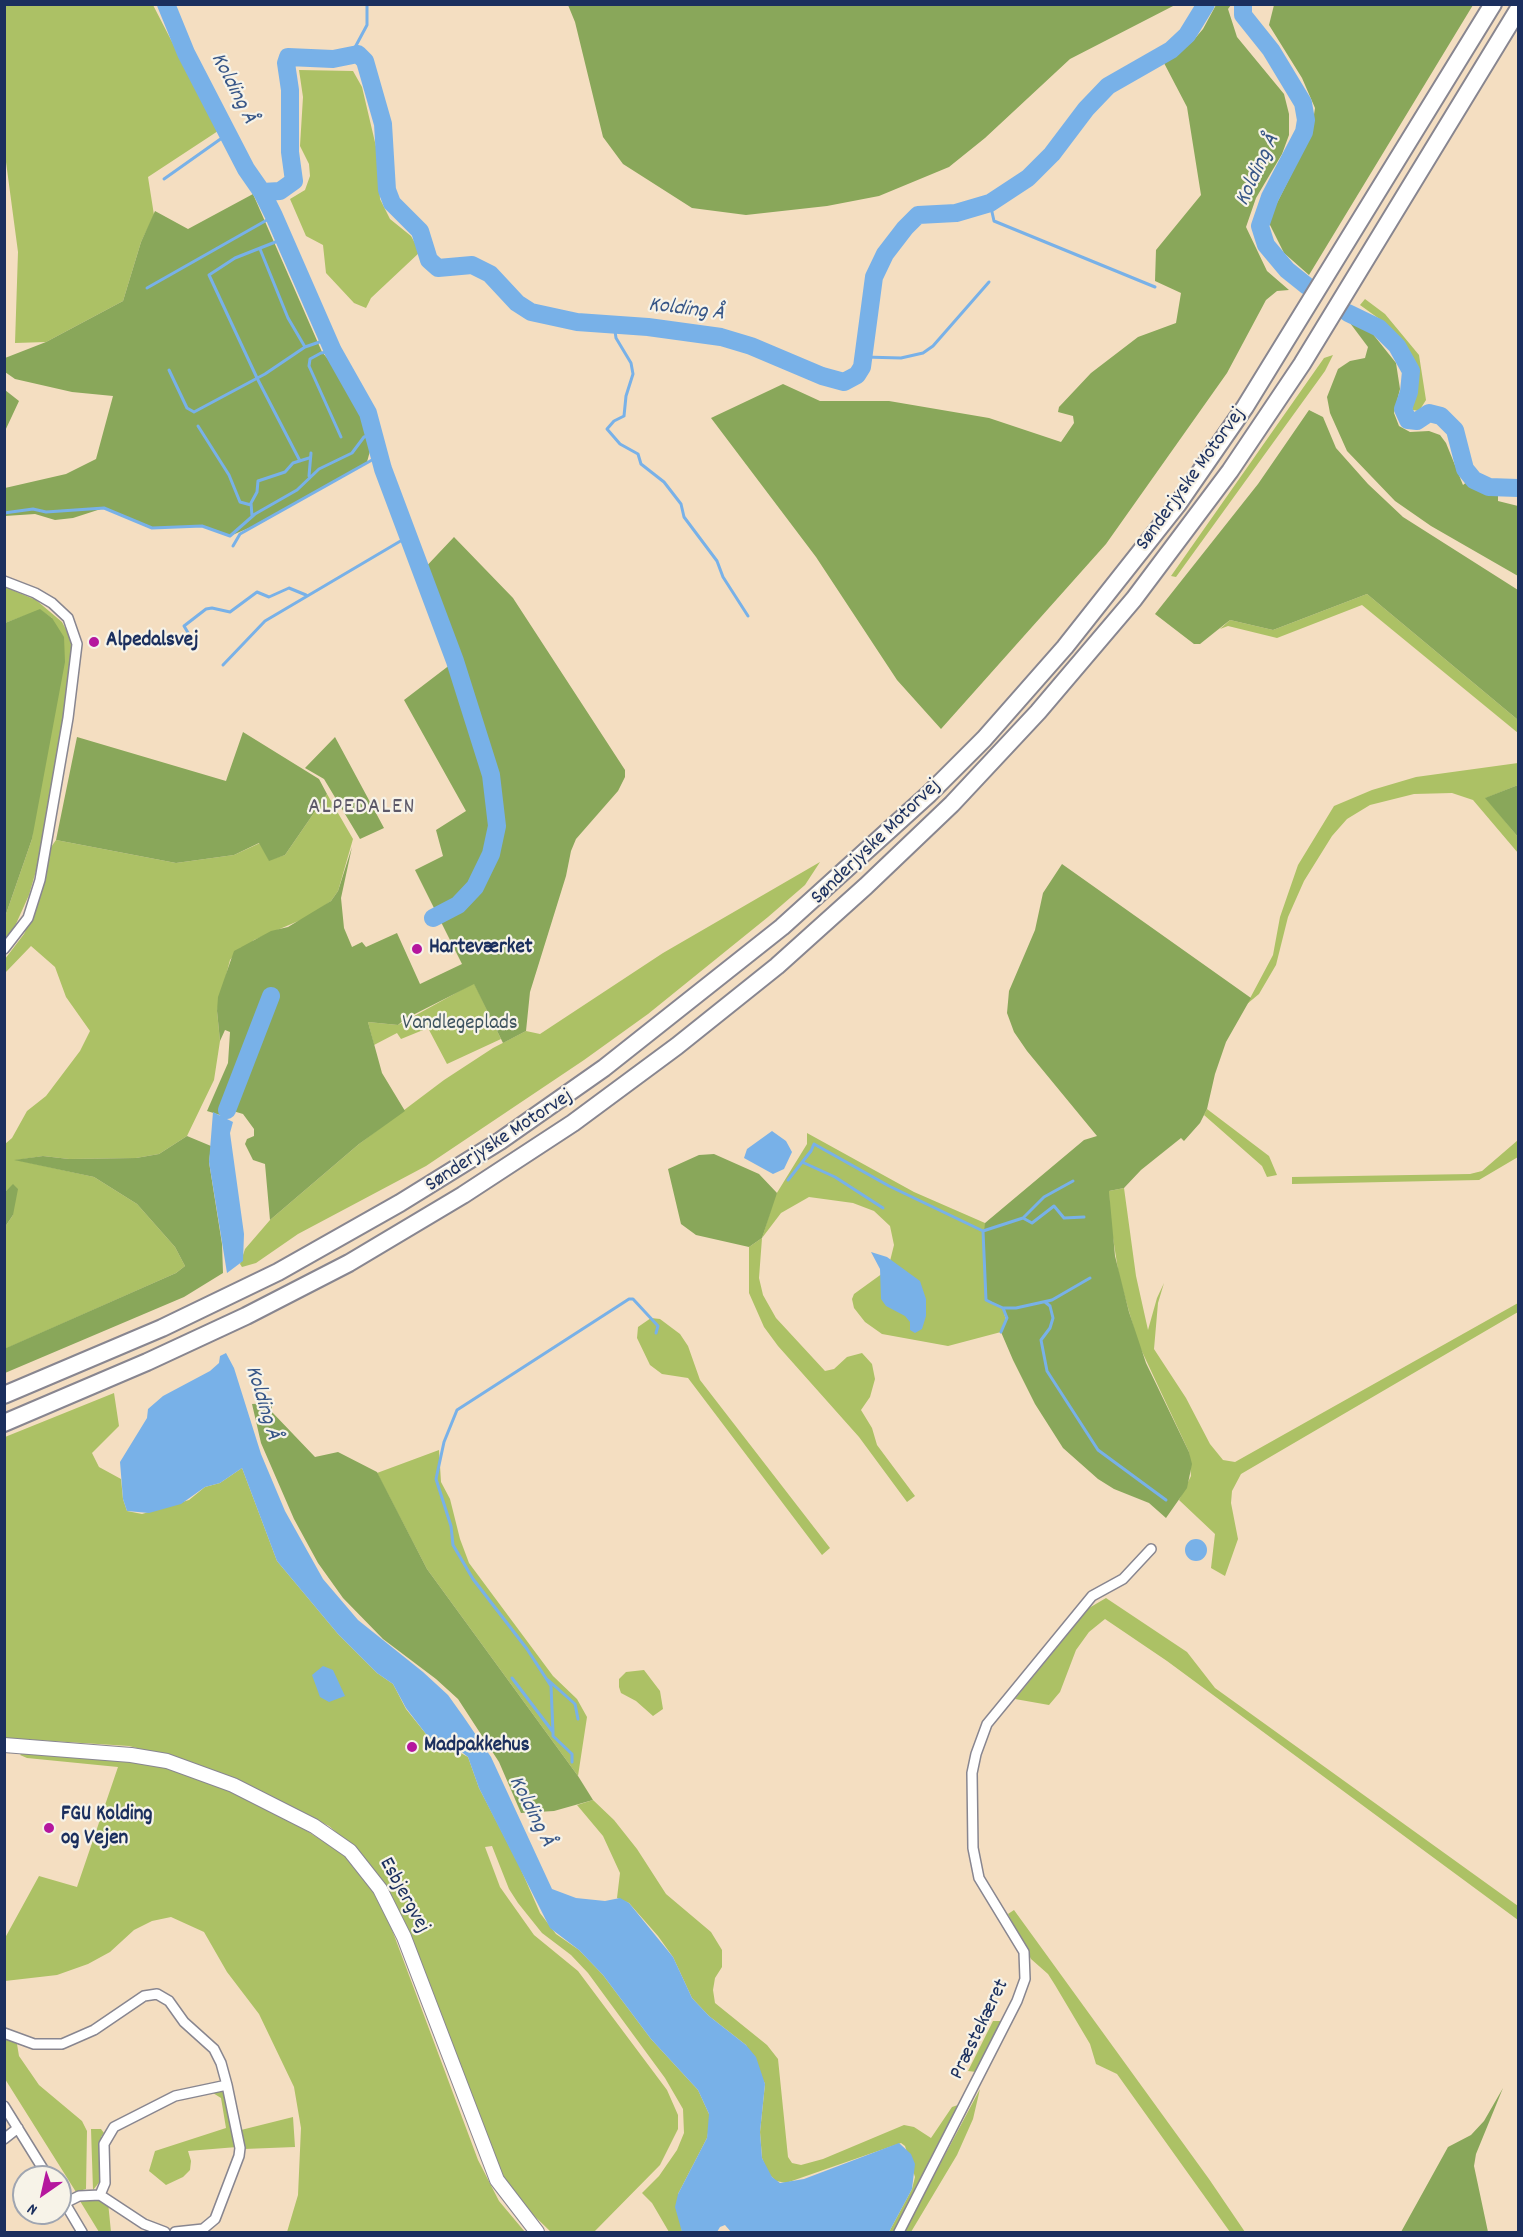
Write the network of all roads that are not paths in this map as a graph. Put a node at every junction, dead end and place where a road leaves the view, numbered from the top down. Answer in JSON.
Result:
{"nodes":[{"id":1,"x":1493,"y":4,"type":"edge"},
{"id":2,"x":1518,"y":10,"type":"edge"},
{"id":3,"x":4,"y":581,"type":"edge"},
{"id":4,"x":4,"y":949,"type":"edge"},
{"id":5,"x":4,"y":1395,"type":"edge"},
{"id":6,"x":4,"y":1423,"type":"edge"},
{"id":7,"x":1151,"y":1549,"type":"dead end"},
{"id":8,"x":4,"y":1745,"type":"edge"},
{"id":9,"x":4,"y":2033,"type":"edge"},
{"id":10,"x":227,"y":2085,"type":"junction"},
{"id":11,"x":4,"y":2106,"type":"edge"},
{"id":12,"x":18,"y":2128,"type":"junction"},
{"id":13,"x":4,"y":2139,"type":"edge"},
{"id":14,"x":41,"y":2165,"type":"edge"},
{"id":15,"x":100,"y":2195,"type":"junction"},
{"id":16,"x":72,"y":2197,"type":"edge"},
{"id":17,"x":72,"y":2216,"type":"edge"},
{"id":18,"x":82,"y":2232,"type":"edge"},
{"id":19,"x":165,"y":2232,"type":"edge"},
{"id":20,"x":176,"y":2232,"type":"edge"},
{"id":21,"x":537,"y":2232,"type":"edge"},
{"id":22,"x":899,"y":2232,"type":"edge"}],
"edges":[{"from":1,"to":5,"type":"highway","name":"Sønderjyske Motorvej"},
{"from":2,"to":6,"type":"highway","name":"Sønderjyske Motorvej"},
{"from":3,"to":4,"type":"street"},
{"from":7,"to":22,"type":"street","name":"Præstekæret"},
{"from":8,"to":21,"type":"main road","name":"Esbjergvej"},
{"from":9,"to":10,"type":"street"},
{"from":10,"to":15,"type":"street"},
{"from":10,"to":20,"type":"street"},
{"from":11,"to":12,"type":"street"},
{"from":12,"to":13,"type":"street"},
{"from":12,"to":14,"type":"street"},
{"from":15,"to":16,"type":"street"},
{"from":15,"to":19,"type":"street"},
{"from":17,"to":18,"type":"street"}]}
